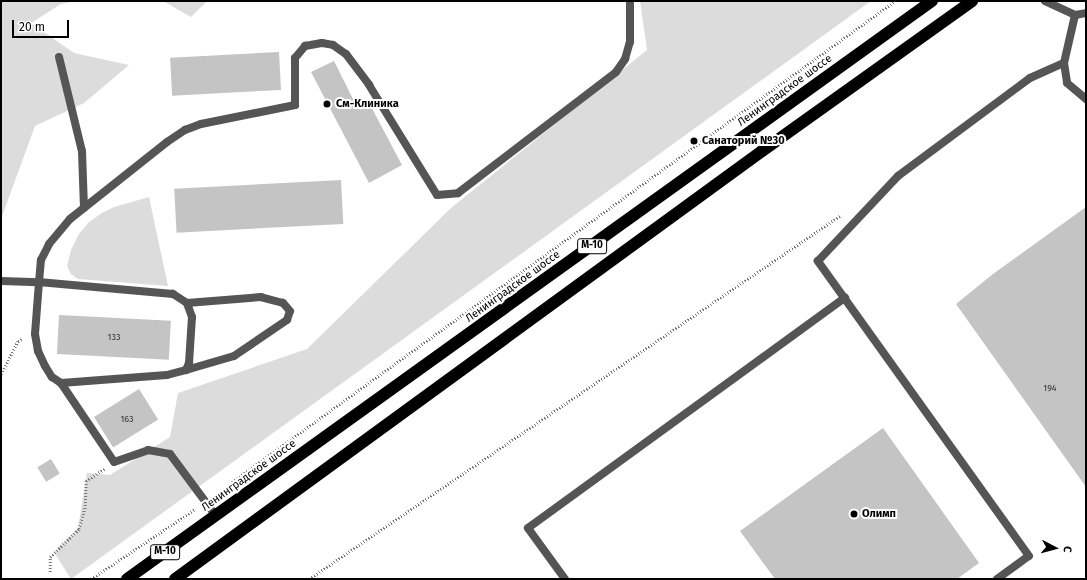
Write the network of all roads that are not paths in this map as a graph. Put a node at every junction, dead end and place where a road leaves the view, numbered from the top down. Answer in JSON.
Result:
{"nodes":[{"id":1,"x":630,"y":1,"type":"edge"},
{"id":2,"x":932,"y":1,"type":"edge"},
{"id":3,"x":972,"y":1,"type":"edge"},
{"id":4,"x":1045,"y":1,"type":"edge"},
{"id":5,"x":1086,"y":13,"type":"edge"},
{"id":6,"x":1075,"y":15,"type":"junction"},
{"id":7,"x":59,"y":56,"type":"dead end"},
{"id":8,"x":1064,"y":62,"type":"junction"},
{"id":9,"x":1086,"y":99,"type":"edge"},
{"id":10,"x":84,"y":208,"type":"junction"},
{"id":11,"x":1,"y":281,"type":"edge"},
{"id":12,"x":39,"y":282,"type":"junction"},
{"id":13,"x":845,"y":298,"type":"junction"},
{"id":14,"x":188,"y":303,"type":"junction"},
{"id":15,"x":186,"y":370,"type":"junction"},
{"id":16,"x":61,"y":383,"type":"junction"},
{"id":17,"x":216,"y":516,"type":"junction"},
{"id":18,"x":127,"y":579,"type":"edge"},
{"id":19,"x":175,"y":579,"type":"edge"},
{"id":20,"x":565,"y":579,"type":"edge"},
{"id":21,"x":997,"y":579,"type":"edge"}],
"edges":[{"from":1,"to":10,"type":"lane"},
{"from":2,"to":17,"type":"highway","name":"Ленинградское шоссе","number":"М-10"},
{"from":3,"to":19,"type":"highway","number":"М-10"},
{"from":4,"to":6,"type":"lane"},
{"from":5,"to":6,"type":"lane"},
{"from":6,"to":8,"type":"lane"},
{"from":7,"to":10,"type":"lane"},
{"from":8,"to":9,"type":"lane"},
{"from":8,"to":13,"type":"lane"},
{"from":10,"to":12,"type":"lane"},
{"from":11,"to":12,"type":"lane"},
{"from":12,"to":14,"type":"lane"},
{"from":12,"to":16,"type":"lane"},
{"from":13,"to":20,"type":"lane"},
{"from":13,"to":21,"type":"lane"},
{"from":14,"to":15,"type":"lane"},
{"from":14,"to":15,"type":"lane"},
{"from":15,"to":16,"type":"lane"},
{"from":16,"to":17,"type":"lane"},
{"from":17,"to":18,"type":"highway","name":"Ленинградское шоссе","number":"М-10"}]}
